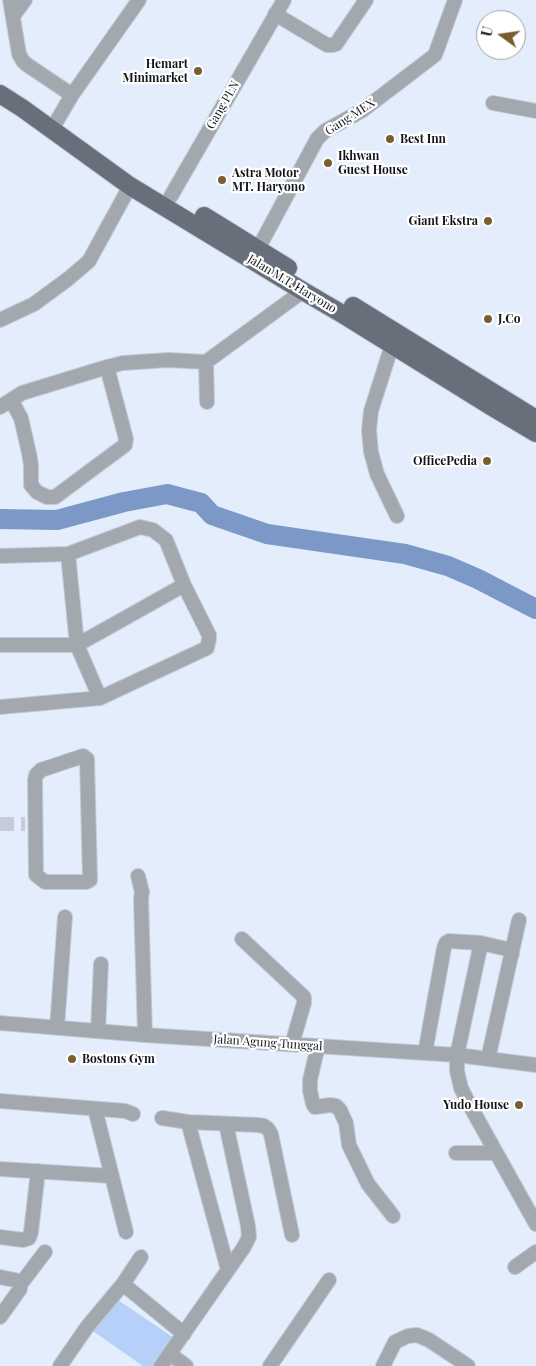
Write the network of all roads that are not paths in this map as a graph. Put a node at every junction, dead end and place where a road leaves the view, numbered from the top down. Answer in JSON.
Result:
{"nodes":[{"id":1,"x":10,"y":0,"type":"edge"},
{"id":2,"x":25,"y":0,"type":"edge"},
{"id":3,"x":139,"y":0,"type":"edge"},
{"id":4,"x":284,"y":0,"type":"edge"},
{"id":5,"x":366,"y":0,"type":"edge"},
{"id":6,"x":455,"y":0,"type":"edge"},
{"id":7,"x":275,"y":14,"type":"junction"},
{"id":8,"x":13,"y":16,"type":"junction"},
{"id":9,"x":0,"y":94,"type":"edge"},
{"id":10,"x":72,"y":95,"type":"junction"},
{"id":11,"x":493,"y":103,"type":"dead end"},
{"id":12,"x":536,"y":111,"type":"edge"},
{"id":13,"x":52,"y":129,"type":"junction"},
{"id":14,"x":130,"y":186,"type":"junction"},
{"id":15,"x":171,"y":196,"type":"junction"},
{"id":16,"x":258,"y":249,"type":"junction"},
{"id":17,"x":303,"y":291,"type":"junction"},
{"id":18,"x":0,"y":320,"type":"edge"},
{"id":19,"x":392,"y":345,"type":"junction"},
{"id":20,"x":206,"y":362,"type":"junction"},
{"id":21,"x":107,"y":367,"type":"junction"},
{"id":22,"x":207,"y":402,"type":"dead end"},
{"id":23,"x":6,"y":403,"type":"edge"},
{"id":24,"x":536,"y":419,"type":"edge"},
{"id":25,"x":536,"y":433,"type":"edge"},
{"id":26,"x":396,"y":516,"type":"dead end"},
{"id":27,"x":68,"y":554,"type":"junction"},
{"id":28,"x":0,"y":556,"type":"edge"},
{"id":29,"x":184,"y":585,"type":"junction"},
{"id":30,"x":0,"y":645,"type":"edge"},
{"id":31,"x":77,"y":645,"type":"junction"},
{"id":32,"x":100,"y":698,"type":"junction"},
{"id":33,"x":0,"y":708,"type":"edge"},
{"id":34,"x":31,"y":824,"type":"joint"},
{"id":35,"x":138,"y":876,"type":"dead end"},
{"id":36,"x":65,"y":917,"type":"dead end"},
{"id":37,"x":519,"y":920,"type":"dead end"},
{"id":38,"x":242,"y":939,"type":"dead end"},
{"id":39,"x":481,"y":943,"type":"junction"},
{"id":40,"x":512,"y":954,"type":"junction"},
{"id":41,"x":101,"y":964,"type":"dead end"},
{"id":42,"x":0,"y":1022,"type":"edge"},
{"id":43,"x":57,"y":1028,"type":"junction"},
{"id":44,"x":98,"y":1031,"type":"junction"},
{"id":45,"x":145,"y":1034,"type":"junction"},
{"id":46,"x":292,"y":1044,"type":"junction"},
{"id":47,"x":318,"y":1046,"type":"junction"},
{"id":48,"x":425,"y":1053,"type":"junction"},
{"id":49,"x":457,"y":1055,"type":"junction"},
{"id":50,"x":488,"y":1059,"type":"junction"},
{"id":51,"x":536,"y":1065,"type":"edge"},
{"id":52,"x":0,"y":1101,"type":"edge"},
{"id":53,"x":95,"y":1109,"type":"junction"},
{"id":54,"x":133,"y":1114,"type":"dead end"},
{"id":55,"x":162,"y":1118,"type":"dead end"},
{"id":56,"x":188,"y":1122,"type":"junction"},
{"id":57,"x":226,"y":1124,"type":"junction"},
{"id":58,"x":456,"y":1153,"type":"dead end"},
{"id":59,"x":496,"y":1153,"type":"junction"},
{"id":60,"x":0,"y":1168,"type":"edge"},
{"id":61,"x":38,"y":1171,"type":"junction"},
{"id":62,"x":112,"y":1176,"type":"junction"},
{"id":63,"x":393,"y":1216,"type":"dead end"},
{"id":64,"x":536,"y":1224,"type":"edge"},
{"id":65,"x":126,"y":1232,"type":"dead end"},
{"id":66,"x":292,"y":1235,"type":"dead end"},
{"id":67,"x":0,"y":1237,"type":"edge"},
{"id":68,"x":45,"y":1252,"type":"dead end"},
{"id":69,"x":536,"y":1252,"type":"edge"},
{"id":70,"x":141,"y":1257,"type":"dead end"},
{"id":71,"x":515,"y":1267,"type":"dead end"},
{"id":72,"x":228,"y":1270,"type":"junction"},
{"id":73,"x":0,"y":1277,"type":"edge"},
{"id":74,"x":329,"y":1280,"type":"dead end"},
{"id":75,"x":123,"y":1284,"type":"junction"},
{"id":76,"x":20,"y":1285,"type":"junction"},
{"id":77,"x":0,"y":1317,"type":"edge"},
{"id":78,"x":184,"y":1334,"type":"junction"},
{"id":79,"x":166,"y":1362,"type":"edge"},
{"id":80,"x":60,"y":1366,"type":"edge"},
{"id":81,"x":186,"y":1366,"type":"edge"},
{"id":82,"x":270,"y":1366,"type":"edge"},
{"id":83,"x":383,"y":1366,"type":"edge"},
{"id":84,"x":468,"y":1366,"type":"edge"}],
"edges":[{"from":1,"to":8,"type":"street"},
{"from":2,"to":8,"type":"street"},
{"from":3,"to":10,"type":"street"},
{"from":4,"to":7,"type":"street","name":"Gang PLN"},
{"from":5,"to":7,"type":"street"},
{"from":6,"to":16,"type":"street","name":"Gang MEX"},
{"from":7,"to":15,"type":"street","name":"Gang PLN"},
{"from":8,"to":10,"type":"street"},
{"from":9,"to":13,"type":"main road","name":"Jalan M.T. Haryono"},
{"from":10,"to":13,"type":"street"},
{"from":11,"to":12,"type":"street"},
{"from":13,"to":14,"type":"main road","name":"Jalan M.T. Haryono"},
{"from":13,"to":15,"type":"main road","name":"Jalan M.T. Haryono"},
{"from":14,"to":17,"type":"main road","name":"Jalan M.T. Haryono"},
{"from":14,"to":18,"type":"street"},
{"from":15,"to":16,"type":"main road","name":"Jalan M.T. Haryono"},
{"from":16,"to":24,"type":"main road","name":"Jalan M.T. Haryono"},
{"from":17,"to":19,"type":"main road","name":"Jalan M.T. Haryono"},
{"from":17,"to":20,"type":"street"},
{"from":19,"to":25,"type":"main road","name":"Jalan M.T. Haryono"},
{"from":19,"to":26,"type":"street"},
{"from":20,"to":21,"type":"street"},
{"from":20,"to":22,"type":"street"},
{"from":21,"to":23,"type":"street"},
{"from":21,"to":23,"type":"street"},
{"from":27,"to":28,"type":"street"},
{"from":27,"to":29,"type":"street"},
{"from":27,"to":31,"type":"street"},
{"from":29,"to":31,"type":"street"},
{"from":29,"to":32,"type":"street"},
{"from":30,"to":31,"type":"street"},
{"from":31,"to":32,"type":"street"},
{"from":32,"to":33,"type":"street"},
{"from":34,"to":34,"type":"street"},
{"from":35,"to":45,"type":"street"},
{"from":36,"to":43,"type":"street"},
{"from":37,"to":40,"type":"street"},
{"from":38,"to":46,"type":"street"},
{"from":39,"to":40,"type":"street"},
{"from":39,"to":48,"type":"street"},
{"from":39,"to":49,"type":"street"},
{"from":40,"to":50,"type":"street"},
{"from":41,"to":44,"type":"street"},
{"from":42,"to":43,"type":"street","name":"Jalan Agung Tunggal"},
{"from":43,"to":44,"type":"street","name":"Jalan Agung Tunggal"},
{"from":44,"to":45,"type":"street","name":"Jalan Agung Tunggal"},
{"from":45,"to":46,"type":"street","name":"Jalan Agung Tunggal"},
{"from":46,"to":47,"type":"street","name":"Jalan Agung Tunggal"},
{"from":47,"to":48,"type":"street","name":"Jalan Agung Tunggal"},
{"from":47,"to":63,"type":"street"},
{"from":48,"to":49,"type":"street","name":"Jalan Agung Tunggal"},
{"from":49,"to":50,"type":"street","name":"Jalan Agung Tunggal"},
{"from":49,"to":59,"type":"street"},
{"from":50,"to":51,"type":"street","name":"Jalan Agung Tunggal"},
{"from":52,"to":53,"type":"street"},
{"from":53,"to":54,"type":"street"},
{"from":53,"to":62,"type":"street"},
{"from":55,"to":56,"type":"street"},
{"from":56,"to":57,"type":"street"},
{"from":56,"to":72,"type":"street"},
{"from":57,"to":66,"type":"street"},
{"from":57,"to":72,"type":"street"},
{"from":58,"to":59,"type":"street"},
{"from":59,"to":64,"type":"street"},
{"from":60,"to":61,"type":"street"},
{"from":61,"to":62,"type":"street"},
{"from":61,"to":67,"type":"street"},
{"from":62,"to":65,"type":"street"},
{"from":68,"to":76,"type":"street"},
{"from":69,"to":71,"type":"street"},
{"from":70,"to":75,"type":"street"},
{"from":72,"to":78,"type":"street"},
{"from":73,"to":76,"type":"street"},
{"from":74,"to":82,"type":"street"},
{"from":75,"to":78,"type":"street"},
{"from":75,"to":80,"type":"street"},
{"from":76,"to":77,"type":"street"},
{"from":78,"to":79,"type":"street"},
{"from":79,"to":81,"type":"street"},
{"from":83,"to":84,"type":"street"}]}
